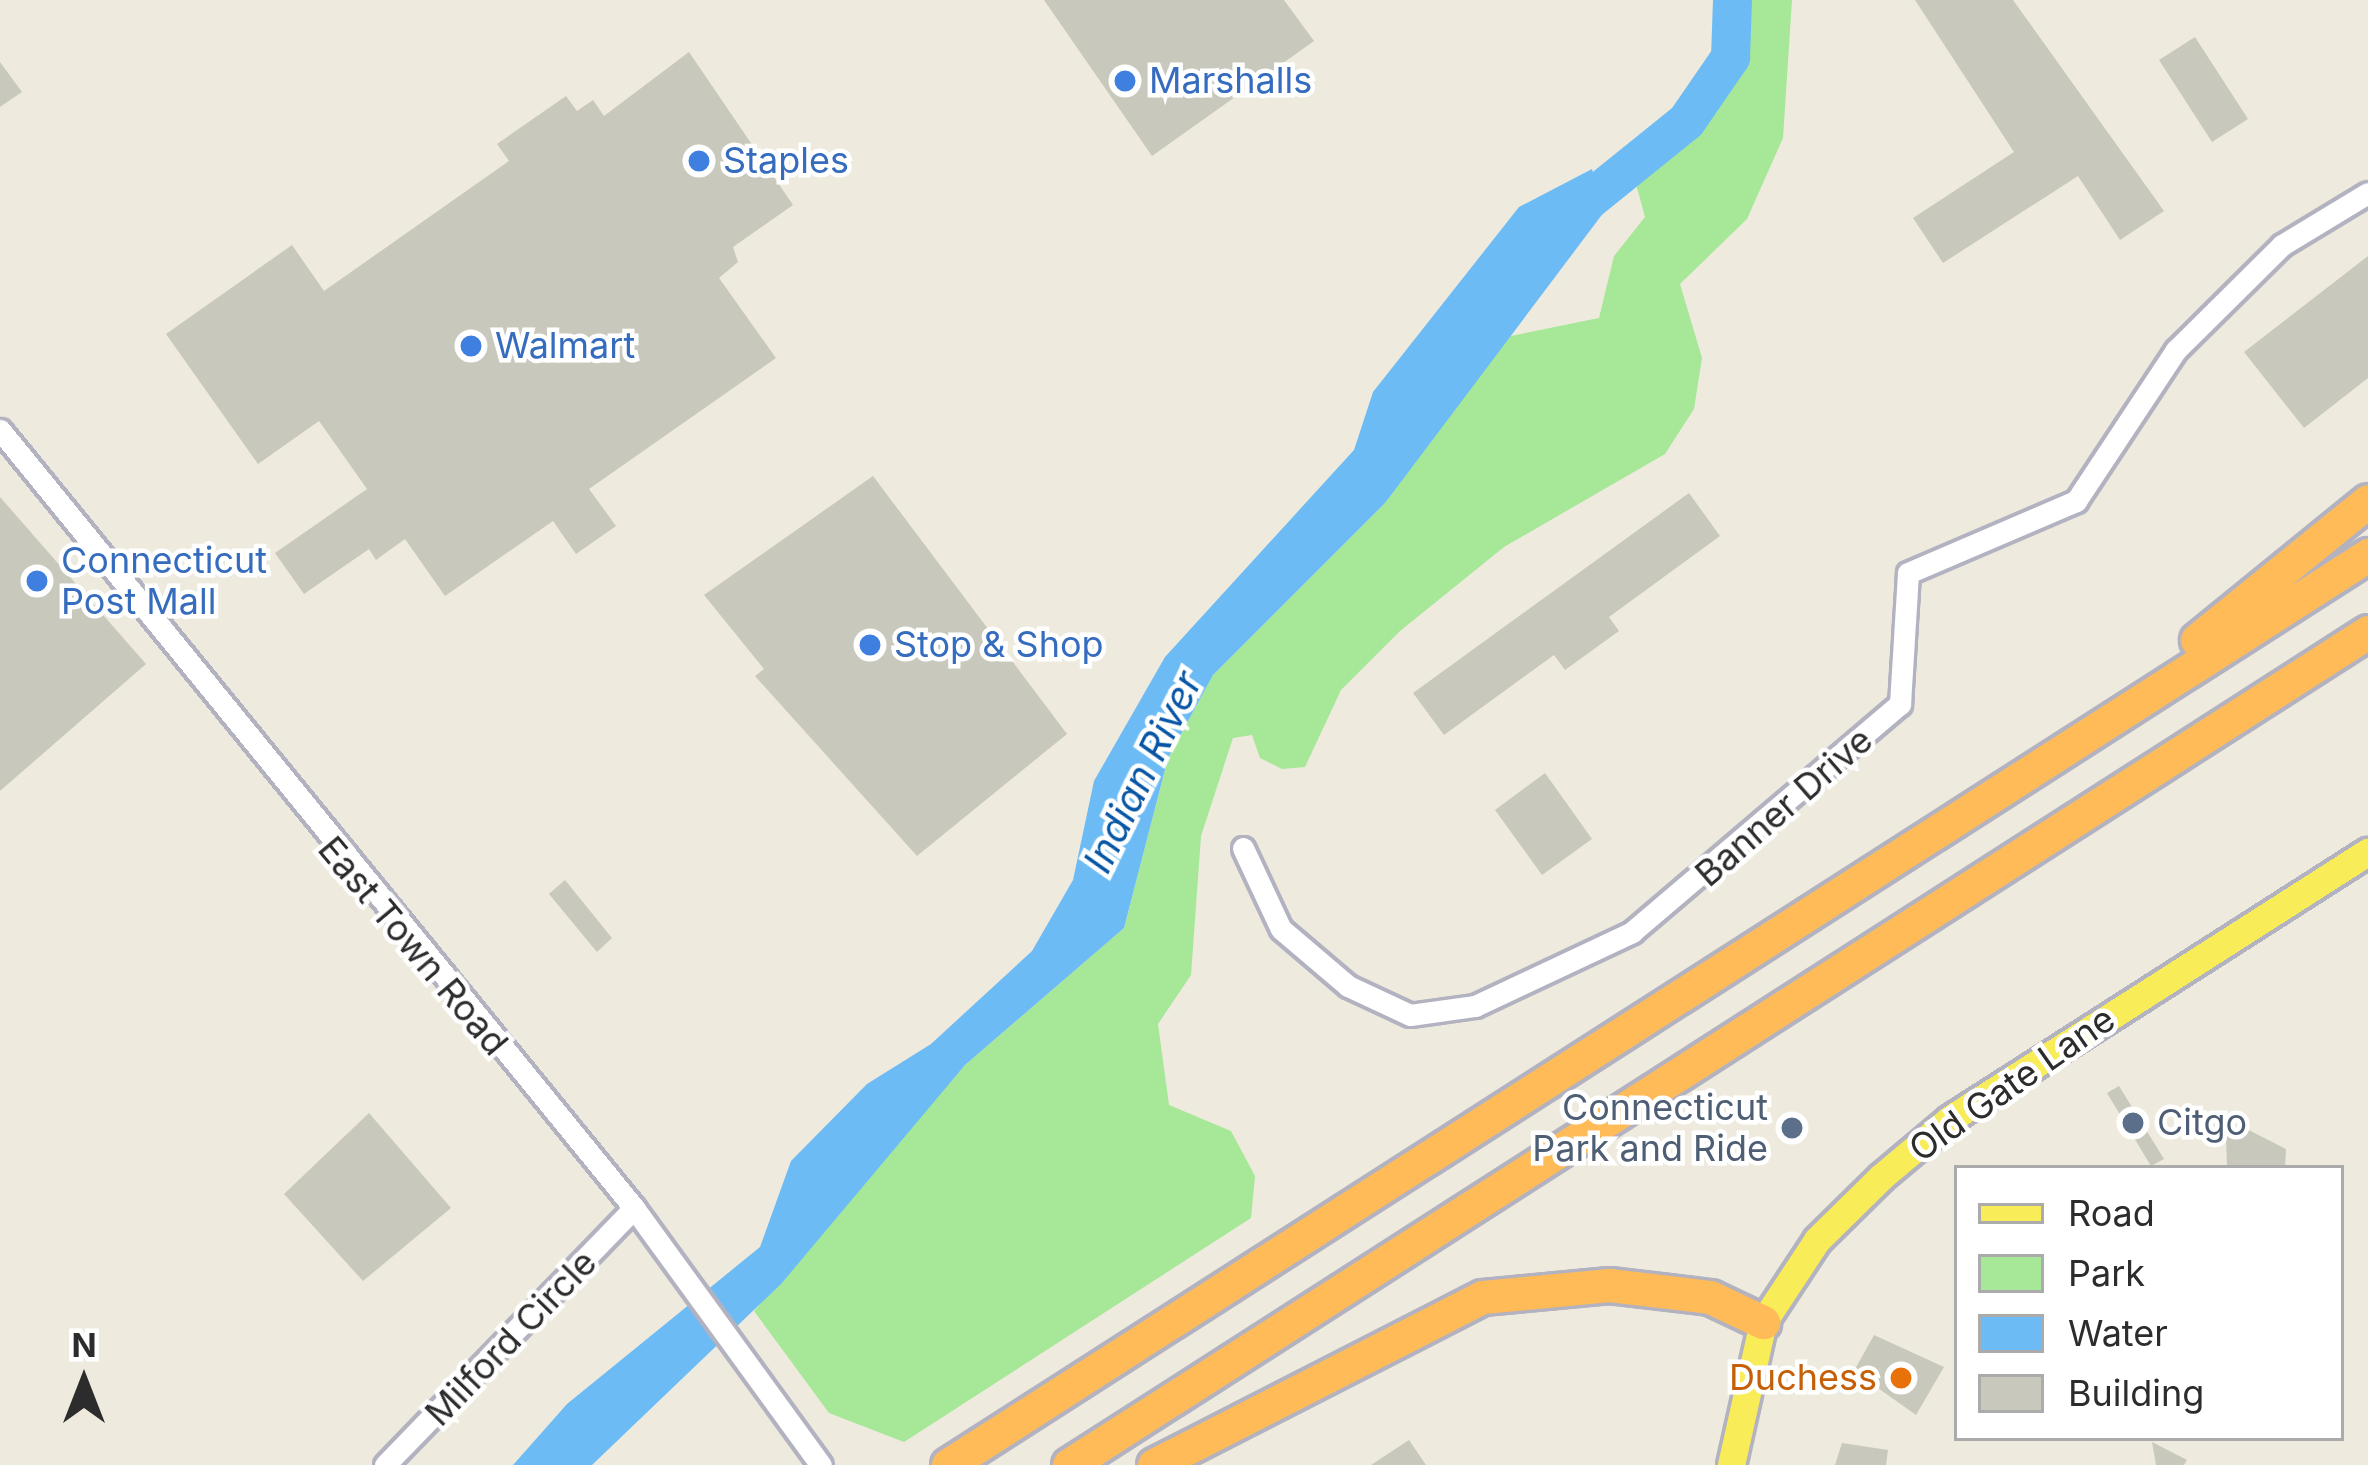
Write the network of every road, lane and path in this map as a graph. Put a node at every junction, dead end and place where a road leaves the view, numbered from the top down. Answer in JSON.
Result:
{"nodes":[{"id":1,"x":2368,"y":193,"type":"edge"},
{"id":2,"x":0,"y":430,"type":"edge"},
{"id":3,"x":2368,"y":501,"type":"edge"},
{"id":4,"x":2368,"y":555,"type":"edge"},
{"id":5,"x":2368,"y":632,"type":"edge"},
{"id":6,"x":1243,"y":848,"type":"dead end"},
{"id":7,"x":2368,"y":852,"type":"edge"},
{"id":8,"x":1880,"y":868,"type":"junction"},
{"id":9,"x":634,"y":1208,"type":"junction"},
{"id":10,"x":1762,"y":1322,"type":"junction"},
{"id":11,"x":386,"y":1465,"type":"edge"},
{"id":12,"x":821,"y":1465,"type":"edge"},
{"id":13,"x":948,"y":1465,"type":"edge"},
{"id":14,"x":1069,"y":1465,"type":"edge"},
{"id":15,"x":1154,"y":1465,"type":"edge"},
{"id":16,"x":1731,"y":1465,"type":"edge"}],
"edges":[{"from":1,"to":6,"type":"street","name":"Banner Drive"},
{"from":2,"to":9,"type":"street","name":"East Town Road"},
{"from":3,"to":8,"type":"highway"},
{"from":4,"to":8,"type":"highway"},
{"from":5,"to":14,"type":"highway"},
{"from":7,"to":10,"type":"main road","name":"Old Gate Lane"},
{"from":8,"to":13,"type":"highway"},
{"from":9,"to":11,"type":"street","name":"Milford Circle"},
{"from":9,"to":12,"type":"street","name":"East Town Road"},
{"from":10,"to":15,"type":"highway"},
{"from":10,"to":16,"type":"main road","name":"Old Gate Lane"}]}
